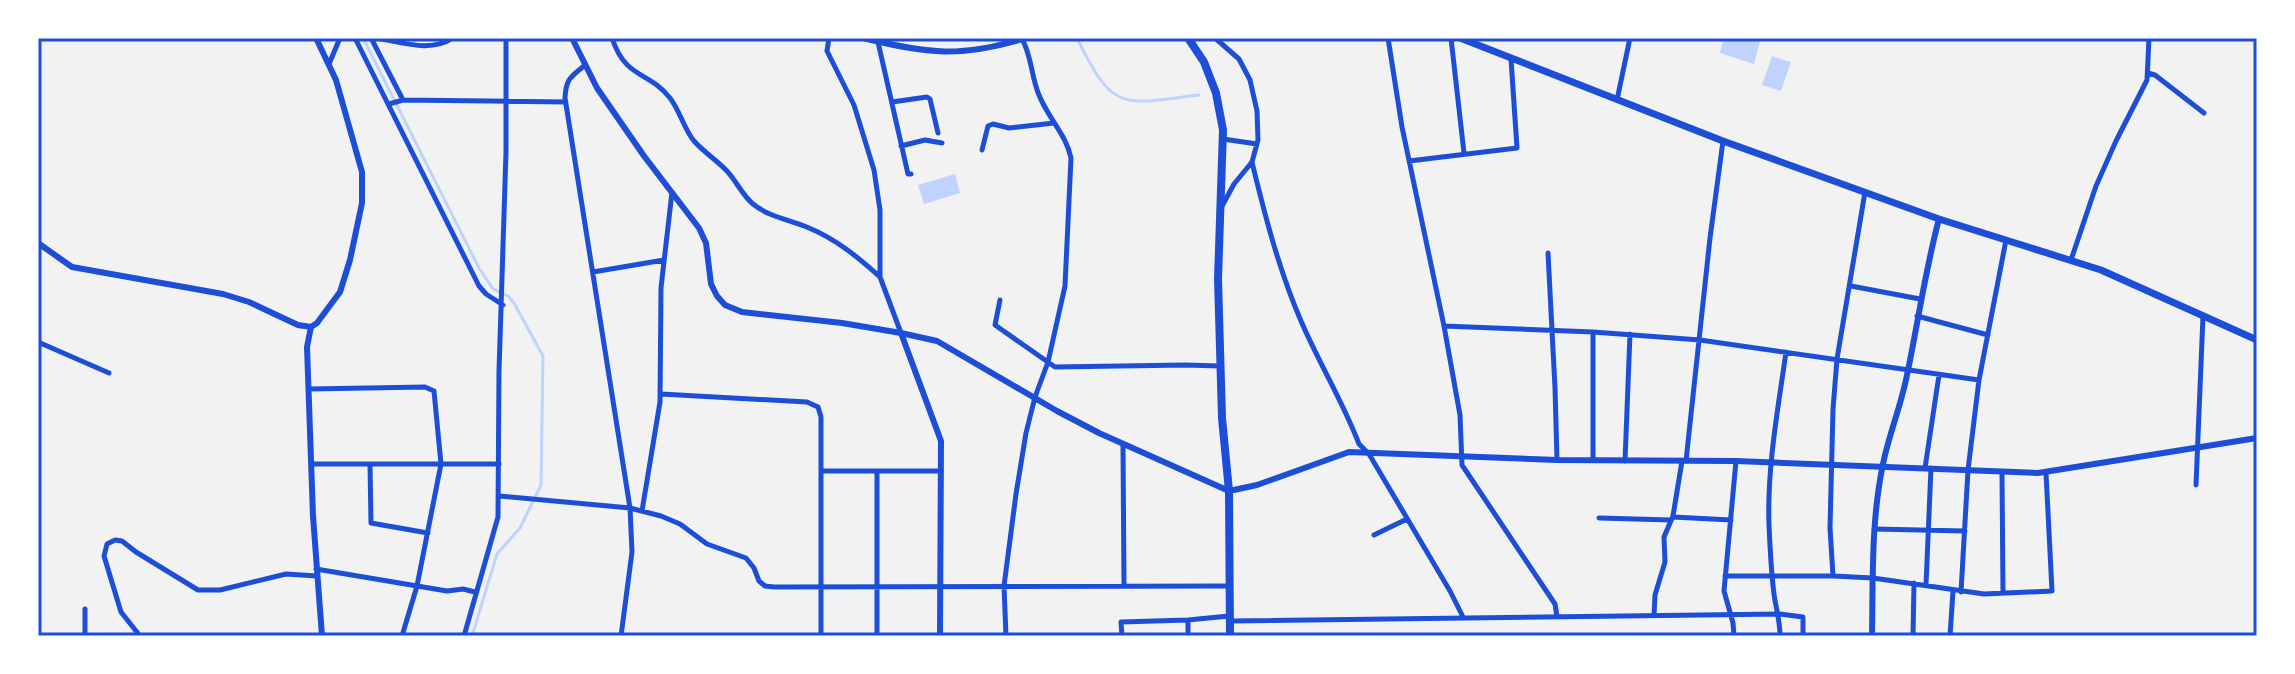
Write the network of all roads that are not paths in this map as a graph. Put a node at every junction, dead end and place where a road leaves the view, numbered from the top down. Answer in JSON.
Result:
{"nodes":[{"id":1,"x":316,"y":38,"type":"edge"},
{"id":2,"x":340,"y":38,"type":"edge"},
{"id":3,"x":355,"y":38,"type":"edge"},
{"id":4,"x":374,"y":38,"type":"edge"},
{"id":5,"x":453,"y":38,"type":"edge"},
{"id":6,"x":506,"y":38,"type":"edge"},
{"id":7,"x":572,"y":38,"type":"edge"},
{"id":8,"x":612,"y":38,"type":"edge"},
{"id":9,"x":829,"y":38,"type":"edge"},
{"id":10,"x":863,"y":38,"type":"edge"},
{"id":11,"x":1023,"y":38,"type":"edge"},
{"id":12,"x":1188,"y":38,"type":"edge"},
{"id":13,"x":1215,"y":38,"type":"edge"},
{"id":14,"x":1388,"y":38,"type":"edge"},
{"id":15,"x":1451,"y":38,"type":"edge"},
{"id":16,"x":1460,"y":38,"type":"edge"},
{"id":17,"x":1630,"y":38,"type":"edge"},
{"id":18,"x":2149,"y":38,"type":"edge"},
{"id":19,"x":878,"y":42,"type":"junction"},
{"id":20,"x":1511,"y":59,"type":"junction"},
{"id":21,"x":329,"y":64,"type":"junction"},
{"id":22,"x":585,"y":65,"type":"junction"},
{"id":23,"x":2148,"y":73,"type":"junction"},
{"id":24,"x":403,"y":100,"type":"junction"},
{"id":25,"x":1617,"y":100,"type":"junction"},
{"id":26,"x":506,"y":101,"type":"junction"},
{"id":27,"x":566,"y":102,"type":"junction"},
{"id":28,"x":892,"y":102,"type":"junction"},
{"id":29,"x":391,"y":103,"type":"junction"},
{"id":30,"x":2204,"y":113,"type":"dead end"},
{"id":31,"x":1054,"y":123,"type":"junction"},
{"id":32,"x":938,"y":133,"type":"dead end"},
{"id":33,"x":1223,"y":139,"type":"junction"},
{"id":34,"x":1723,"y":141,"type":"junction"},
{"id":35,"x":942,"y":143,"type":"dead end"},
{"id":36,"x":1257,"y":144,"type":"junction"},
{"id":37,"x":901,"y":146,"type":"junction"},
{"id":38,"x":982,"y":150,"type":"dead end"},
{"id":39,"x":1464,"y":153,"type":"junction"},
{"id":40,"x":1409,"y":161,"type":"junction"},
{"id":41,"x":1252,"y":162,"type":"junction"},
{"id":42,"x":911,"y":174,"type":"dead end"},
{"id":43,"x":672,"y":192,"type":"junction"},
{"id":44,"x":1865,"y":192,"type":"junction"},
{"id":45,"x":1221,"y":209,"type":"junction"},
{"id":46,"x":1939,"y":219,"type":"junction"},
{"id":47,"x":2006,"y":240,"type":"junction"},
{"id":48,"x":38,"y":243,"type":"edge"},
{"id":49,"x":1548,"y":253,"type":"dead end"},
{"id":50,"x":664,"y":260,"type":"junction"},
{"id":51,"x":2071,"y":260,"type":"junction"},
{"id":52,"x":593,"y":272,"type":"junction"},
{"id":53,"x":880,"y":277,"type":"junction"},
{"id":54,"x":1851,"y":286,"type":"junction"},
{"id":55,"x":1920,"y":299,"type":"junction"},
{"id":56,"x":1000,"y":300,"type":"dead end"},
{"id":57,"x":503,"y":302,"type":"junction"},
{"id":58,"x":1917,"y":316,"type":"junction"},
{"id":59,"x":2203,"y":316,"type":"junction"},
{"id":60,"x":1444,"y":326,"type":"junction"},
{"id":61,"x":311,"y":327,"type":"junction"},
{"id":62,"x":1552,"y":331,"type":"junction"},
{"id":63,"x":1593,"y":332,"type":"junction"},
{"id":64,"x":901,"y":333,"type":"junction"},
{"id":65,"x":1630,"y":334,"type":"junction"},
{"id":66,"x":1988,"y":335,"type":"junction"},
{"id":67,"x":1700,"y":340,"type":"junction"},
{"id":68,"x":2257,"y":340,"type":"edge"},
{"id":69,"x":38,"y":342,"type":"edge"},
{"id":70,"x":1786,"y":352,"type":"junction"},
{"id":71,"x":1837,"y":359,"type":"junction"},
{"id":72,"x":1048,"y":362,"type":"junction"},
{"id":73,"x":1221,"y":366,"type":"junction"},
{"id":74,"x":1908,"y":371,"type":"junction"},
{"id":75,"x":109,"y":373,"type":"dead end"},
{"id":76,"x":1939,"y":375,"type":"junction"},
{"id":77,"x":1979,"y":380,"type":"junction"},
{"id":78,"x":309,"y":389,"type":"junction"},
{"id":79,"x":661,"y":394,"type":"junction"},
{"id":80,"x":1035,"y":397,"type":"junction"},
{"id":81,"x":2257,"y":438,"type":"edge"},
{"id":82,"x":1123,"y":444,"type":"junction"},
{"id":83,"x":2196,"y":448,"type":"junction"},
{"id":84,"x":1369,"y":454,"type":"junction"},
{"id":85,"x":1463,"y":456,"type":"junction"},
{"id":86,"x":1557,"y":460,"type":"junction"},
{"id":87,"x":1593,"y":460,"type":"junction"},
{"id":88,"x":1625,"y":461,"type":"junction"},
{"id":89,"x":1684,"y":461,"type":"junction"},
{"id":90,"x":1736,"y":461,"type":"junction"},
{"id":91,"x":1771,"y":462,"type":"junction"},
{"id":92,"x":312,"y":464,"type":"junction"},
{"id":93,"x":370,"y":464,"type":"junction"},
{"id":94,"x":441,"y":464,"type":"junction"},
{"id":95,"x":499,"y":464,"type":"junction"},
{"id":96,"x":1830,"y":464,"type":"junction"},
{"id":97,"x":1882,"y":467,"type":"junction"},
{"id":98,"x":1928,"y":468,"type":"junction"},
{"id":99,"x":1968,"y":470,"type":"junction"},
{"id":100,"x":821,"y":471,"type":"junction"},
{"id":101,"x":877,"y":471,"type":"junction"},
{"id":102,"x":941,"y":471,"type":"junction"},
{"id":103,"x":2002,"y":473,"type":"junction"},
{"id":104,"x":2046,"y":473,"type":"junction"},
{"id":105,"x":2196,"y":485,"type":"dead end"},
{"id":106,"x":1229,"y":491,"type":"junction"},
{"id":107,"x":499,"y":496,"type":"junction"},
{"id":108,"x":630,"y":508,"type":"junction"},
{"id":109,"x":642,"y":511,"type":"junction"},
{"id":110,"x":1599,"y":518,"type":"dead end"},
{"id":111,"x":1672,"y":518,"type":"junction"},
{"id":112,"x":1407,"y":519,"type":"junction"},
{"id":113,"x":1731,"y":520,"type":"junction"},
{"id":114,"x":1874,"y":529,"type":"junction"},
{"id":115,"x":1928,"y":530,"type":"junction"},
{"id":116,"x":1965,"y":531,"type":"junction"},
{"id":117,"x":428,"y":533,"type":"junction"},
{"id":118,"x":1374,"y":535,"type":"dead end"},
{"id":119,"x":317,"y":572,"type":"junction"},
{"id":120,"x":1772,"y":575,"type":"junction"},
{"id":121,"x":1725,"y":576,"type":"junction"},
{"id":122,"x":1833,"y":576,"type":"junction"},
{"id":123,"x":1873,"y":578,"type":"junction"},
{"id":124,"x":1914,"y":583,"type":"junction"},
{"id":125,"x":1124,"y":585,"type":"junction"},
{"id":126,"x":1926,"y":585,"type":"junction"},
{"id":127,"x":417,"y":586,"type":"junction"},
{"id":128,"x":1004,"y":586,"type":"junction"},
{"id":129,"x":1229,"y":586,"type":"junction"},
{"id":130,"x":940,"y":587,"type":"junction"},
{"id":131,"x":822,"y":588,"type":"junction"},
{"id":132,"x":877,"y":589,"type":"junction"},
{"id":133,"x":1953,"y":591,"type":"junction"},
{"id":134,"x":475,"y":592,"type":"junction"},
{"id":135,"x":1961,"y":592,"type":"junction"},
{"id":136,"x":2003,"y":593,"type":"junction"},
{"id":137,"x":85,"y":609,"type":"dead end"},
{"id":138,"x":1780,"y":614,"type":"junction"},
{"id":139,"x":1730,"y":615,"type":"junction"},
{"id":140,"x":1654,"y":616,"type":"junction"},
{"id":141,"x":1463,"y":617,"type":"junction"},
{"id":142,"x":1557,"y":617,"type":"junction"},
{"id":143,"x":1230,"y":618,"type":"junction"},
{"id":144,"x":1188,"y":620,"type":"junction"},
{"id":145,"x":85,"y":636,"type":"edge"},
{"id":146,"x":140,"y":636,"type":"edge"},
{"id":147,"x":322,"y":636,"type":"edge"},
{"id":148,"x":402,"y":636,"type":"edge"},
{"id":149,"x":464,"y":636,"type":"edge"},
{"id":150,"x":621,"y":636,"type":"edge"},
{"id":151,"x":821,"y":636,"type":"edge"},
{"id":152,"x":877,"y":636,"type":"edge"},
{"id":153,"x":940,"y":636,"type":"edge"},
{"id":154,"x":1006,"y":636,"type":"edge"},
{"id":155,"x":1122,"y":636,"type":"edge"},
{"id":156,"x":1188,"y":636,"type":"edge"},
{"id":157,"x":1230,"y":636,"type":"edge"},
{"id":158,"x":1734,"y":636,"type":"edge"},
{"id":159,"x":1780,"y":636,"type":"edge"},
{"id":160,"x":1803,"y":636,"type":"edge"},
{"id":161,"x":1872,"y":636,"type":"edge"},
{"id":162,"x":1913,"y":636,"type":"edge"},
{"id":163,"x":1950,"y":636,"type":"edge"}],
"edges":[{"from":1,"to":21,"type":"street"},
{"from":2,"to":21,"type":"street"},
{"from":3,"to":29,"type":"street"},
{"from":4,"to":5,"type":"street"},
{"from":4,"to":24,"type":"street"},
{"from":6,"to":26,"type":"street"},
{"from":7,"to":22,"type":"street"},
{"from":8,"to":53,"type":"street"},
{"from":9,"to":53,"type":"street"},
{"from":10,"to":19,"type":"street"},
{"from":11,"to":19,"type":"street"},
{"from":11,"to":31,"type":"street"},
{"from":12,"to":33,"type":"highway"},
{"from":13,"to":36,"type":"street"},
{"from":14,"to":40,"type":"street"},
{"from":15,"to":39,"type":"street"},
{"from":16,"to":20,"type":"main road"},
{"from":17,"to":25,"type":"street"},
{"from":18,"to":23,"type":"street"},
{"from":19,"to":28,"type":"street"},
{"from":20,"to":25,"type":"main road"},
{"from":20,"to":39,"type":"street"},
{"from":21,"to":61,"type":"street"},
{"from":22,"to":27,"type":"street"},
{"from":22,"to":43,"type":"street"},
{"from":23,"to":30,"type":"street"},
{"from":23,"to":51,"type":"street"},
{"from":24,"to":26,"type":"street"},
{"from":24,"to":29,"type":"street"},
{"from":25,"to":34,"type":"main road"},
{"from":26,"to":27,"type":"street"},
{"from":26,"to":57,"type":"street"},
{"from":27,"to":52,"type":"street"},
{"from":28,"to":32,"type":"street"},
{"from":28,"to":37,"type":"street"},
{"from":29,"to":57,"type":"street"},
{"from":31,"to":38,"type":"street"},
{"from":31,"to":72,"type":"street"},
{"from":33,"to":36,"type":"street"},
{"from":33,"to":45,"type":"highway"},
{"from":34,"to":44,"type":"main road"},
{"from":34,"to":67,"type":"street"},
{"from":35,"to":37,"type":"street"},
{"from":36,"to":41,"type":"street"},
{"from":37,"to":42,"type":"street"},
{"from":39,"to":40,"type":"street"},
{"from":40,"to":60,"type":"street"},
{"from":41,"to":45,"type":"street"},
{"from":41,"to":84,"type":"street"},
{"from":43,"to":50,"type":"street"},
{"from":43,"to":64,"type":"street"},
{"from":44,"to":46,"type":"main road"},
{"from":44,"to":54,"type":"street"},
{"from":45,"to":73,"type":"highway"},
{"from":46,"to":47,"type":"main road"},
{"from":46,"to":55,"type":"street"},
{"from":47,"to":51,"type":"main road"},
{"from":47,"to":66,"type":"street"},
{"from":48,"to":61,"type":"street"},
{"from":49,"to":62,"type":"street"},
{"from":50,"to":52,"type":"street"},
{"from":50,"to":79,"type":"street"},
{"from":51,"to":59,"type":"main road"},
{"from":52,"to":108,"type":"street"},
{"from":53,"to":64,"type":"street"},
{"from":54,"to":55,"type":"street"},
{"from":54,"to":71,"type":"street"},
{"from":55,"to":58,"type":"street"},
{"from":56,"to":72,"type":"street"},
{"from":57,"to":95,"type":"street"},
{"from":58,"to":66,"type":"street"},
{"from":58,"to":74,"type":"street"},
{"from":59,"to":68,"type":"main road"},
{"from":59,"to":83,"type":"street"},
{"from":60,"to":62,"type":"street"},
{"from":60,"to":85,"type":"street"},
{"from":61,"to":78,"type":"street"},
{"from":62,"to":63,"type":"street"},
{"from":62,"to":86,"type":"street"},
{"from":63,"to":65,"type":"street"},
{"from":63,"to":87,"type":"street"},
{"from":64,"to":80,"type":"street"},
{"from":64,"to":102,"type":"street"},
{"from":65,"to":67,"type":"street"},
{"from":65,"to":88,"type":"street"},
{"from":66,"to":77,"type":"street"},
{"from":67,"to":70,"type":"street"},
{"from":67,"to":89,"type":"street"},
{"from":69,"to":75,"type":"street"},
{"from":70,"to":71,"type":"street"},
{"from":70,"to":91,"type":"street"},
{"from":71,"to":74,"type":"street"},
{"from":71,"to":96,"type":"street"},
{"from":72,"to":73,"type":"street"},
{"from":72,"to":80,"type":"street"},
{"from":73,"to":106,"type":"highway"},
{"from":74,"to":76,"type":"street"},
{"from":74,"to":97,"type":"street"},
{"from":76,"to":77,"type":"street"},
{"from":76,"to":98,"type":"street"},
{"from":77,"to":99,"type":"street"},
{"from":78,"to":92,"type":"street"},
{"from":78,"to":94,"type":"street"},
{"from":79,"to":100,"type":"street"},
{"from":79,"to":109,"type":"street"},
{"from":80,"to":82,"type":"street"},
{"from":80,"to":128,"type":"street"},
{"from":81,"to":83,"type":"street"},
{"from":82,"to":106,"type":"street"},
{"from":82,"to":125,"type":"street"},
{"from":83,"to":104,"type":"street"},
{"from":83,"to":105,"type":"street"},
{"from":84,"to":85,"type":"street"},
{"from":84,"to":106,"type":"street"},
{"from":84,"to":112,"type":"street"},
{"from":85,"to":86,"type":"street"},
{"from":85,"to":142,"type":"street"},
{"from":86,"to":87,"type":"street"},
{"from":87,"to":88,"type":"street"},
{"from":88,"to":89,"type":"street"},
{"from":89,"to":90,"type":"street"},
{"from":89,"to":111,"type":"street"},
{"from":90,"to":91,"type":"street"},
{"from":90,"to":113,"type":"street"},
{"from":91,"to":96,"type":"street"},
{"from":91,"to":120,"type":"street"},
{"from":92,"to":93,"type":"street"},
{"from":92,"to":119,"type":"street"},
{"from":93,"to":94,"type":"street"},
{"from":93,"to":117,"type":"street"},
{"from":94,"to":95,"type":"street"},
{"from":94,"to":117,"type":"street"},
{"from":95,"to":107,"type":"street"},
{"from":96,"to":97,"type":"street"},
{"from":96,"to":122,"type":"street"},
{"from":97,"to":98,"type":"street"},
{"from":97,"to":114,"type":"street"},
{"from":98,"to":99,"type":"street"},
{"from":98,"to":115,"type":"street"},
{"from":99,"to":103,"type":"street"},
{"from":99,"to":116,"type":"street"},
{"from":100,"to":101,"type":"street"},
{"from":100,"to":131,"type":"street"},
{"from":101,"to":102,"type":"street"},
{"from":101,"to":132,"type":"street"},
{"from":102,"to":130,"type":"street"},
{"from":103,"to":104,"type":"street"},
{"from":103,"to":136,"type":"street"},
{"from":104,"to":136,"type":"street"},
{"from":106,"to":129,"type":"highway"},
{"from":107,"to":108,"type":"street"},
{"from":107,"to":134,"type":"street"},
{"from":108,"to":109,"type":"street"},
{"from":108,"to":150,"type":"street"},
{"from":109,"to":131,"type":"street"},
{"from":110,"to":111,"type":"street"},
{"from":111,"to":113,"type":"street"},
{"from":111,"to":140,"type":"street"},
{"from":112,"to":118,"type":"street"},
{"from":112,"to":141,"type":"street"},
{"from":113,"to":121,"type":"street"},
{"from":114,"to":115,"type":"street"},
{"from":114,"to":123,"type":"street"},
{"from":115,"to":116,"type":"street"},
{"from":115,"to":126,"type":"street"},
{"from":116,"to":135,"type":"street"},
{"from":117,"to":127,"type":"street"},
{"from":119,"to":127,"type":"street"},
{"from":119,"to":146,"type":"street"},
{"from":119,"to":147,"type":"street"},
{"from":120,"to":121,"type":"street"},
{"from":120,"to":122,"type":"street"},
{"from":120,"to":138,"type":"street"},
{"from":121,"to":139,"type":"street"},
{"from":122,"to":123,"type":"street"},
{"from":123,"to":124,"type":"street"},
{"from":123,"to":161,"type":"street"},
{"from":124,"to":126,"type":"street"},
{"from":124,"to":162,"type":"street"},
{"from":125,"to":128,"type":"street"},
{"from":125,"to":129,"type":"street"},
{"from":126,"to":133,"type":"street"},
{"from":127,"to":134,"type":"street"},
{"from":127,"to":148,"type":"street"},
{"from":128,"to":130,"type":"street"},
{"from":128,"to":154,"type":"street"},
{"from":129,"to":143,"type":"highway"},
{"from":130,"to":132,"type":"street"},
{"from":130,"to":153,"type":"street"},
{"from":131,"to":132,"type":"street"},
{"from":131,"to":151,"type":"street"},
{"from":132,"to":152,"type":"street"},
{"from":133,"to":135,"type":"street"},
{"from":133,"to":163,"type":"street"},
{"from":134,"to":149,"type":"street"},
{"from":135,"to":136,"type":"street"},
{"from":137,"to":145,"type":"street"},
{"from":138,"to":139,"type":"street"},
{"from":138,"to":159,"type":"street"},
{"from":138,"to":160,"type":"street"},
{"from":139,"to":140,"type":"street"},
{"from":139,"to":158,"type":"street"},
{"from":140,"to":142,"type":"street"},
{"from":141,"to":142,"type":"street"},
{"from":141,"to":143,"type":"street"},
{"from":143,"to":144,"type":"street"},
{"from":143,"to":157,"type":"highway"},
{"from":144,"to":155,"type":"street"},
{"from":144,"to":156,"type":"street"}]}
